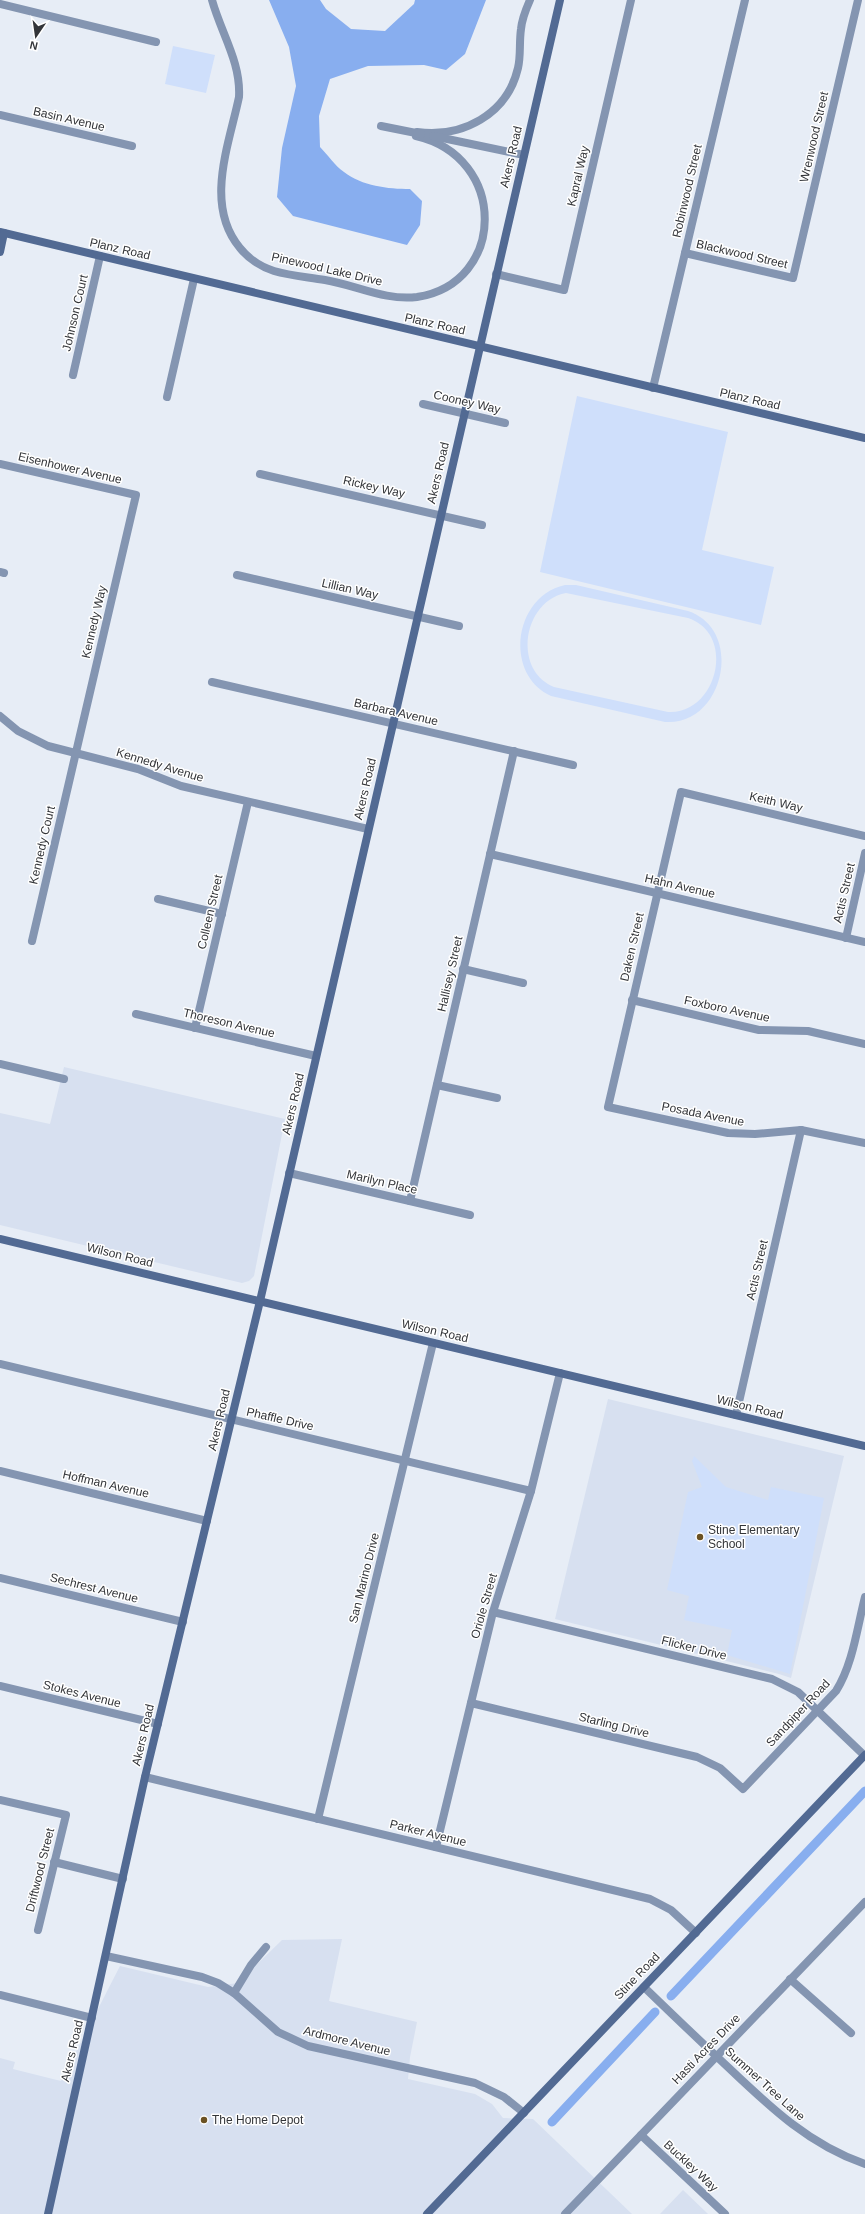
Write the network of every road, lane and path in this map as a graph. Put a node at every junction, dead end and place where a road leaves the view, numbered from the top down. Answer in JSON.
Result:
{"nodes":[{"id":1,"x":212,"y":0,"type":"edge"},
{"id":2,"x":530,"y":0,"type":"edge"},
{"id":3,"x":560,"y":0,"type":"edge"},
{"id":4,"x":631,"y":0,"type":"edge"},
{"id":5,"x":745,"y":0,"type":"edge"},
{"id":6,"x":858,"y":0,"type":"edge"},
{"id":7,"x":0,"y":4,"type":"edge"},
{"id":8,"x":156,"y":42,"type":"dead end"},
{"id":9,"x":0,"y":115,"type":"edge"},
{"id":10,"x":381,"y":126,"type":"dead end"},
{"id":11,"x":417,"y":133,"type":"junction"},
{"id":12,"x":132,"y":146,"type":"dead end"},
{"id":13,"x":524,"y":155,"type":"junction"},
{"id":14,"x":2,"y":233,"type":"edge"},
{"id":15,"x":0,"y":252,"type":"edge"},
{"id":16,"x":685,"y":253,"type":"junction"},
{"id":17,"x":100,"y":256,"type":"junction"},
{"id":18,"x":496,"y":274,"type":"junction"},
{"id":19,"x":793,"y":278,"type":"joint"},
{"id":20,"x":194,"y":279,"type":"junction"},
{"id":21,"x":480,"y":347,"type":"junction"},
{"id":22,"x":73,"y":375,"type":"dead end"},
{"id":23,"x":653,"y":388,"type":"junction"},
{"id":24,"x":167,"y":397,"type":"dead end"},
{"id":25,"x":424,"y":404,"type":"dead end"},
{"id":26,"x":464,"y":413,"type":"junction"},
{"id":27,"x":505,"y":423,"type":"dead end"},
{"id":28,"x":865,"y":438,"type":"edge"},
{"id":29,"x":0,"y":464,"type":"edge"},
{"id":30,"x":260,"y":474,"type":"dead end"},
{"id":31,"x":136,"y":495,"type":"joint"},
{"id":32,"x":441,"y":515,"type":"junction"},
{"id":33,"x":482,"y":525,"type":"dead end"},
{"id":34,"x":237,"y":575,"type":"dead end"},
{"id":35,"x":417,"y":617,"type":"junction"},
{"id":36,"x":458,"y":626,"type":"dead end"},
{"id":37,"x":212,"y":682,"type":"dead end"},
{"id":38,"x":0,"y":716,"type":"edge"},
{"id":39,"x":393,"y":724,"type":"junction"},
{"id":40,"x":514,"y":752,"type":"junction"},
{"id":41,"x":76,"y":754,"type":"junction"},
{"id":42,"x":573,"y":765,"type":"dead end"},
{"id":43,"x":680,"y":792,"type":"joint"},
{"id":44,"x":248,"y":802,"type":"junction"},
{"id":45,"x":368,"y":829,"type":"junction"},
{"id":46,"x":865,"y":836,"type":"edge"},
{"id":47,"x":865,"y":853,"type":"edge"},
{"id":48,"x":490,"y":854,"type":"junction"},
{"id":49,"x":657,"y":893,"type":"junction"},
{"id":50,"x":158,"y":900,"type":"dead end"},
{"id":51,"x":222,"y":914,"type":"junction"},
{"id":52,"x":846,"y":938,"type":"junction"},
{"id":53,"x":32,"y":941,"type":"dead end"},
{"id":54,"x":865,"y":942,"type":"edge"},
{"id":55,"x":464,"y":969,"type":"junction"},
{"id":56,"x":523,"y":983,"type":"dead end"},
{"id":57,"x":632,"y":1000,"type":"junction"},
{"id":58,"x":136,"y":1014,"type":"dead end"},
{"id":59,"x":195,"y":1028,"type":"junction"},
{"id":60,"x":865,"y":1044,"type":"edge"},
{"id":61,"x":316,"y":1056,"type":"junction"},
{"id":62,"x":0,"y":1064,"type":"edge"},
{"id":63,"x":64,"y":1079,"type":"dead end"},
{"id":64,"x":437,"y":1084,"type":"junction"},
{"id":65,"x":496,"y":1098,"type":"dead end"},
{"id":66,"x":608,"y":1107,"type":"joint"},
{"id":67,"x":801,"y":1130,"type":"junction"},
{"id":68,"x":865,"y":1143,"type":"edge"},
{"id":69,"x":289,"y":1173,"type":"junction"},
{"id":70,"x":410,"y":1201,"type":"junction"},
{"id":71,"x":470,"y":1215,"type":"dead end"},
{"id":72,"x":0,"y":1239,"type":"edge"},
{"id":73,"x":260,"y":1301,"type":"junction"},
{"id":74,"x":433,"y":1343,"type":"junction"},
{"id":75,"x":0,"y":1364,"type":"edge"},
{"id":76,"x":560,"y":1373,"type":"junction"},
{"id":77,"x":736,"y":1415,"type":"junction"},
{"id":78,"x":231,"y":1420,"type":"junction"},
{"id":79,"x":865,"y":1446,"type":"edge"},
{"id":80,"x":405,"y":1462,"type":"junction"},
{"id":81,"x":0,"y":1471,"type":"edge"},
{"id":82,"x":531,"y":1492,"type":"junction"},
{"id":83,"x":207,"y":1521,"type":"junction"},
{"id":84,"x":0,"y":1578,"type":"edge"},
{"id":85,"x":865,"y":1597,"type":"edge"},
{"id":86,"x":493,"y":1612,"type":"junction"},
{"id":87,"x":183,"y":1622,"type":"junction"},
{"id":88,"x":0,"y":1686,"type":"edge"},
{"id":89,"x":471,"y":1703,"type":"junction"},
{"id":90,"x":818,"y":1711,"type":"junction"},
{"id":91,"x":158,"y":1724,"type":"junction"},
{"id":92,"x":865,"y":1756,"type":"edge"},
{"id":93,"x":145,"y":1777,"type":"junction"},
{"id":94,"x":743,"y":1789,"type":"joint"},
{"id":95,"x":0,"y":1800,"type":"edge"},
{"id":96,"x":318,"y":1819,"type":"junction"},
{"id":97,"x":436,"y":1848,"type":"junction"},
{"id":98,"x":54,"y":1862,"type":"junction"},
{"id":99,"x":123,"y":1879,"type":"junction"},
{"id":100,"x":865,"y":1901,"type":"edge"},
{"id":101,"x":38,"y":1930,"type":"dead end"},
{"id":102,"x":696,"y":1933,"type":"junction"},
{"id":103,"x":266,"y":1947,"type":"dead end"},
{"id":104,"x":106,"y":1956,"type":"junction"},
{"id":105,"x":790,"y":1979,"type":"junction"},
{"id":106,"x":644,"y":1987,"type":"junction"},
{"id":107,"x":234,"y":1993,"type":"junction"},
{"id":108,"x":0,"y":1996,"type":"edge"},
{"id":109,"x":92,"y":2018,"type":"junction"},
{"id":110,"x":851,"y":2033,"type":"dead end"},
{"id":111,"x":716,"y":2056,"type":"junction"},
{"id":112,"x":524,"y":2113,"type":"junction"},
{"id":113,"x":641,"y":2135,"type":"junction"},
{"id":114,"x":865,"y":2164,"type":"edge"},
{"id":115,"x":48,"y":2214,"type":"edge"},
{"id":116,"x":427,"y":2214,"type":"edge"},
{"id":117,"x":565,"y":2214,"type":"edge"},
{"id":118,"x":725,"y":2214,"type":"edge"}],
"edges":[{"from":1,"to":11,"type":"street","name":"Pinewood Lake Drive"},
{"from":2,"to":11,"type":"street","name":"Pinewood Lake Drive"},
{"from":3,"to":13,"type":"street","name":"Akers Road"},
{"from":4,"to":18,"type":"street","name":"Kapral Way"},
{"from":5,"to":16,"type":"street","name":"Robinwood Street"},
{"from":6,"to":19,"type":"street","name":"Wrenwood Street"},
{"from":7,"to":8,"type":"street"},
{"from":9,"to":12,"type":"street","name":"Basin Avenue"},
{"from":10,"to":11,"type":"street","name":"Pinewood Lake Drive"},
{"from":11,"to":13,"type":"street","name":"Pinewood Lake Drive"},
{"from":13,"to":18,"type":"street","name":"Akers Road"},
{"from":14,"to":15,"type":"street"},
{"from":14,"to":17,"type":"street","name":"Planz Road"},
{"from":16,"to":19,"type":"street","name":"Blackwood Street"},
{"from":16,"to":23,"type":"street","name":"Robinwood Street"},
{"from":17,"to":20,"type":"street","name":"Planz Road"},
{"from":17,"to":22,"type":"street","name":"Johnson Court"},
{"from":18,"to":21,"type":"street","name":"Akers Road"},
{"from":20,"to":21,"type":"street","name":"Planz Road"},
{"from":20,"to":24,"type":"street"},
{"from":21,"to":23,"type":"street","name":"Planz Road"},
{"from":21,"to":26,"type":"street","name":"Akers Road"},
{"from":23,"to":28,"type":"street","name":"Planz Road"},
{"from":25,"to":26,"type":"street","name":"Cooney Way"},
{"from":26,"to":27,"type":"street","name":"Cooney Way"},
{"from":26,"to":32,"type":"street","name":"Akers Road"},
{"from":29,"to":31,"type":"street","name":"Eisenhower Avenue"},
{"from":30,"to":32,"type":"street","name":"Rickey Way"},
{"from":31,"to":41,"type":"street","name":"Kennedy Way"},
{"from":32,"to":33,"type":"street","name":"Rickey Way"},
{"from":32,"to":35,"type":"street","name":"Akers Road"},
{"from":34,"to":35,"type":"street","name":"Lillian Way"},
{"from":35,"to":36,"type":"street","name":"Lillian Way"},
{"from":35,"to":39,"type":"street","name":"Akers Road"},
{"from":37,"to":39,"type":"street","name":"Barbara Avenue"},
{"from":38,"to":41,"type":"street","name":"Kennedy Avenue"},
{"from":39,"to":40,"type":"street","name":"Barbara Avenue"},
{"from":39,"to":45,"type":"street","name":"Akers Road"},
{"from":40,"to":42,"type":"street","name":"Barbara Avenue"},
{"from":40,"to":48,"type":"street","name":"Hallisey Street"},
{"from":41,"to":44,"type":"street","name":"Kennedy Avenue"},
{"from":41,"to":53,"type":"street","name":"Kennedy Court"},
{"from":43,"to":46,"type":"street","name":"Keith Way"},
{"from":43,"to":49,"type":"street","name":"Daken Street"},
{"from":44,"to":45,"type":"street","name":"Kennedy Avenue"},
{"from":44,"to":51,"type":"street","name":"Colleen Street"},
{"from":45,"to":61,"type":"street","name":"Akers Road"},
{"from":47,"to":52,"type":"street","name":"Actis Street"},
{"from":48,"to":49,"type":"street","name":"Hahn Avenue"},
{"from":48,"to":55,"type":"street","name":"Hallisey Street"},
{"from":49,"to":52,"type":"street","name":"Hahn Avenue"},
{"from":49,"to":57,"type":"street","name":"Daken Street"},
{"from":50,"to":51,"type":"street"},
{"from":51,"to":59,"type":"street","name":"Colleen Street"},
{"from":52,"to":54,"type":"street","name":"Hahn Avenue"},
{"from":55,"to":56,"type":"street"},
{"from":55,"to":64,"type":"street","name":"Hallisey Street"},
{"from":57,"to":60,"type":"street","name":"Foxboro Avenue"},
{"from":57,"to":66,"type":"street","name":"Daken Street"},
{"from":58,"to":59,"type":"street","name":"Thoreson Avenue"},
{"from":59,"to":61,"type":"street","name":"Thoreson Avenue"},
{"from":61,"to":69,"type":"street","name":"Akers Road"},
{"from":62,"to":63,"type":"street"},
{"from":64,"to":65,"type":"street"},
{"from":64,"to":70,"type":"street","name":"Hallisey Street"},
{"from":66,"to":67,"type":"street","name":"Posada Avenue"},
{"from":67,"to":68,"type":"street","name":"Posada Avenue"},
{"from":67,"to":77,"type":"street","name":"Actis Street"},
{"from":69,"to":70,"type":"street","name":"Marilyn Place"},
{"from":69,"to":73,"type":"street","name":"Akers Road"},
{"from":70,"to":71,"type":"street","name":"Marilyn Place"},
{"from":72,"to":73,"type":"street","name":"Wilson Road"},
{"from":73,"to":74,"type":"street","name":"Wilson Road"},
{"from":73,"to":78,"type":"street","name":"Akers Road"},
{"from":74,"to":76,"type":"street","name":"Wilson Road"},
{"from":74,"to":80,"type":"street","name":"San Marino Drive"},
{"from":75,"to":78,"type":"street","name":"Phaffle Drive"},
{"from":76,"to":77,"type":"street","name":"Wilson Road"},
{"from":76,"to":82,"type":"street","name":"Oriole Street"},
{"from":77,"to":79,"type":"street","name":"Wilson Road"},
{"from":78,"to":80,"type":"street","name":"Phaffle Drive"},
{"from":78,"to":83,"type":"street","name":"Akers Road"},
{"from":80,"to":82,"type":"street","name":"Phaffle Drive"},
{"from":80,"to":96,"type":"street","name":"San Marino Drive"},
{"from":81,"to":83,"type":"street","name":"Hoffman Avenue"},
{"from":82,"to":86,"type":"street","name":"Oriole Street"},
{"from":83,"to":87,"type":"street","name":"Akers Road"},
{"from":84,"to":87,"type":"street","name":"Sechrest Avenue"},
{"from":85,"to":90,"type":"street","name":"Sandpiper Road"},
{"from":86,"to":89,"type":"street","name":"Oriole Street"},
{"from":86,"to":90,"type":"street","name":"Flicker Drive"},
{"from":87,"to":91,"type":"street","name":"Akers Road"},
{"from":88,"to":91,"type":"street","name":"Stokes Avenue"},
{"from":89,"to":94,"type":"street","name":"Starling Drive"},
{"from":89,"to":97,"type":"street","name":"Oriole Street"},
{"from":90,"to":92,"type":"street","name":"Flicker Drive"},
{"from":90,"to":94,"type":"street","name":"Sandpiper Road"},
{"from":91,"to":93,"type":"street","name":"Akers Road"},
{"from":92,"to":102,"type":"street","name":"Stine Road"},
{"from":93,"to":96,"type":"street","name":"Parker Avenue"},
{"from":93,"to":99,"type":"street","name":"Akers Road"},
{"from":95,"to":98,"type":"street","name":"Driftwood Street"},
{"from":96,"to":97,"type":"street","name":"Parker Avenue"},
{"from":97,"to":102,"type":"street","name":"Parker Avenue"},
{"from":98,"to":99,"type":"street"},
{"from":98,"to":101,"type":"street","name":"Driftwood Street"},
{"from":99,"to":104,"type":"street","name":"Akers Road"},
{"from":100,"to":105,"type":"street","name":"Hasti Acres Drive"},
{"from":102,"to":106,"type":"street","name":"Stine Road"},
{"from":103,"to":107,"type":"street"},
{"from":104,"to":107,"type":"street","name":"Ardmore Avenue"},
{"from":104,"to":109,"type":"street","name":"Akers Road"},
{"from":105,"to":110,"type":"street"},
{"from":105,"to":111,"type":"street","name":"Hasti Acres Drive"},
{"from":106,"to":111,"type":"street","name":"Summer Tree Lane"},
{"from":106,"to":112,"type":"street","name":"Stine Road"},
{"from":107,"to":112,"type":"street","name":"Ardmore Avenue"},
{"from":108,"to":109,"type":"street"},
{"from":109,"to":115,"type":"street","name":"Akers Road"},
{"from":111,"to":113,"type":"street","name":"Hasti Acres Drive"},
{"from":111,"to":114,"type":"street","name":"Summer Tree Lane"},
{"from":112,"to":116,"type":"street","name":"Stine Road"},
{"from":113,"to":117,"type":"street","name":"Hasti Acres Drive"},
{"from":113,"to":118,"type":"street","name":"Buckley Way"}]}
